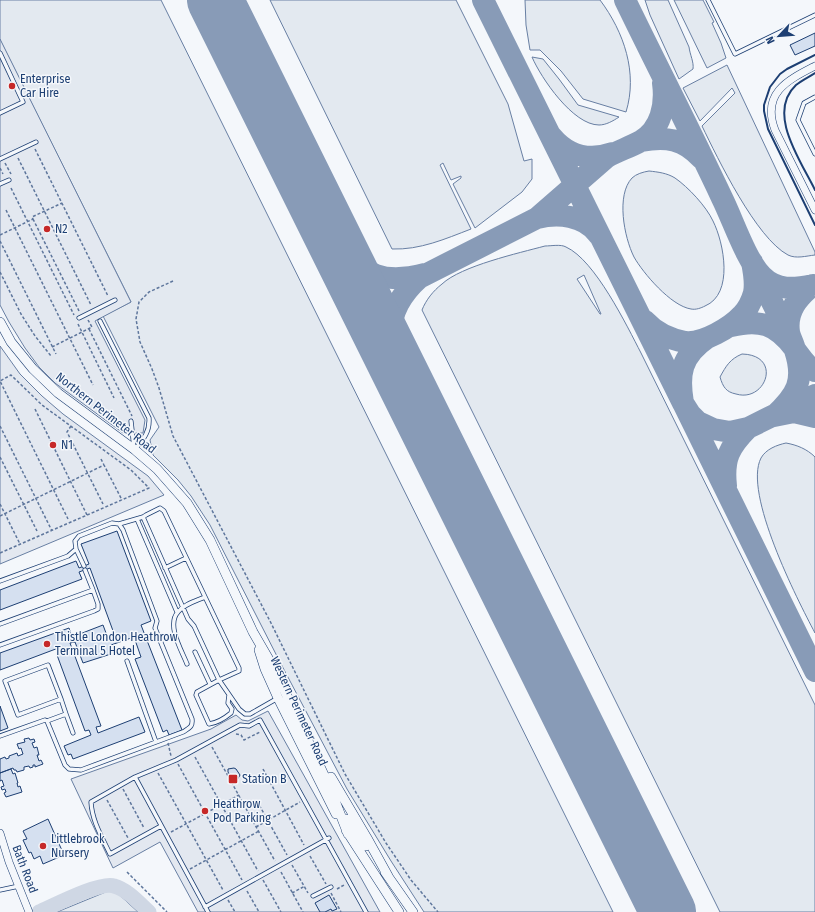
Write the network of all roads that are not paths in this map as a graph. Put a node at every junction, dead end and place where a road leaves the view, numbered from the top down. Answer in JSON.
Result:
{"nodes":[{"id":1,"x":708,"y":0,"type":"edge"},
{"id":2,"x":815,"y":15,"type":"edge"},
{"id":3,"x":0,"y":54,"type":"edge"},
{"id":4,"x":815,"y":66,"type":"edge"},
{"id":5,"x":815,"y":97,"type":"edge"},
{"id":6,"x":0,"y":113,"type":"edge"},
{"id":7,"x":36,"y":142,"type":"dead end"},
{"id":8,"x":815,"y":154,"type":"edge"},
{"id":9,"x":2,"y":160,"type":"edge"},
{"id":10,"x":9,"y":180,"type":"dead end"},
{"id":11,"x":0,"y":184,"type":"edge"},
{"id":12,"x":815,"y":210,"type":"edge"},
{"id":13,"x":115,"y":300,"type":"dead end"},
{"id":14,"x":79,"y":318,"type":"dead end"},
{"id":15,"x":100,"y":321,"type":"dead end"},
{"id":16,"x":0,"y":322,"type":"edge"},
{"id":17,"x":130,"y":421,"type":"dead end"},
{"id":18,"x":135,"y":450,"type":"junction"},
{"id":19,"x":143,"y":517,"type":"junction"},
{"id":20,"x":137,"y":519,"type":"junction"},
{"id":21,"x":199,"y":521,"type":"joint"},
{"id":22,"x":120,"y":524,"type":"junction"},
{"id":23,"x":76,"y":549,"type":"junction"},
{"id":24,"x":186,"y":558,"type":"junction"},
{"id":25,"x":165,"y":568,"type":"junction"},
{"id":26,"x":0,"y":581,"type":"edge"},
{"id":27,"x":93,"y":590,"type":"junction"},
{"id":28,"x":205,"y":597,"type":"junction"},
{"id":29,"x":183,"y":607,"type":"junction"},
{"id":30,"x":177,"y":612,"type":"junction"},
{"id":31,"x":0,"y":624,"type":"edge"},
{"id":32,"x":253,"y":632,"type":"junction"},
{"id":33,"x":0,"y":646,"type":"edge"},
{"id":34,"x":195,"y":652,"type":"dead end"},
{"id":35,"x":127,"y":661,"type":"dead end"},
{"id":36,"x":187,"y":664,"type":"dead end"},
{"id":37,"x":219,"y":680,"type":"junction"},
{"id":38,"x":210,"y":684,"type":"junction"},
{"id":39,"x":229,"y":695,"type":"junction"},
{"id":40,"x":278,"y":698,"type":"junction"},
{"id":41,"x":60,"y":699,"type":"junction"},
{"id":42,"x":66,"y":714,"type":"junction"},
{"id":43,"x":47,"y":721,"type":"junction"},
{"id":44,"x":73,"y":733,"type":"dead end"},
{"id":45,"x":0,"y":736,"type":"edge"},
{"id":46,"x":156,"y":742,"type":"junction"},
{"id":47,"x":310,"y":742,"type":"junction"},
{"id":48,"x":135,"y":777,"type":"junction"},
{"id":49,"x":327,"y":799,"type":"junction"},
{"id":50,"x":341,"y":815,"type":"junction"},
{"id":51,"x":161,"y":826,"type":"junction"},
{"id":52,"x":0,"y":833,"type":"edge"},
{"id":53,"x":348,"y":834,"type":"junction"},
{"id":54,"x":327,"y":839,"type":"junction"},
{"id":55,"x":388,"y":876,"type":"junction"},
{"id":56,"x":19,"y":886,"type":"junction"},
{"id":57,"x":331,"y":887,"type":"dead end"},
{"id":58,"x":0,"y":890,"type":"edge"},
{"id":59,"x":314,"y":896,"type":"dead end"},
{"id":60,"x":205,"y":907,"type":"junction"},
{"id":61,"x":29,"y":912,"type":"edge"},
{"id":62,"x":208,"y":912,"type":"edge"},
{"id":63,"x":366,"y":912,"type":"edge"},
{"id":64,"x":399,"y":912,"type":"edge"},
{"id":65,"x":413,"y":912,"type":"edge"}],
"edges":[{"from":1,"to":2,"type":"lane"},
{"from":3,"to":6,"type":"lane"},
{"from":4,"to":12,"type":"street"},
{"from":5,"to":8,"type":"lane"},
{"from":7,"to":9,"type":"lane"},
{"from":10,"to":11,"type":"lane"},
{"from":13,"to":14,"type":"lane"},
{"from":15,"to":18,"type":"lane"},
{"from":16,"to":18,"type":"street","name":"Northern Perimeter Road"},
{"from":17,"to":18,"type":"lane"},
{"from":18,"to":21,"type":"street","name":"Northern Perimeter Road"},
{"from":19,"to":20,"type":"lane"},
{"from":19,"to":24,"type":"lane"},
{"from":19,"to":25,"type":"lane"},
{"from":20,"to":22,"type":"lane"},
{"from":20,"to":30,"type":"lane"},
{"from":21,"to":32,"type":"street","name":"Western Perimeter Road"},
{"from":22,"to":23,"type":"lane"},
{"from":22,"to":46,"type":"lane"},
{"from":23,"to":26,"type":"lane"},
{"from":23,"to":27,"type":"lane"},
{"from":24,"to":25,"type":"lane"},
{"from":24,"to":28,"type":"lane"},
{"from":25,"to":29,"type":"lane"},
{"from":27,"to":31,"type":"lane"},
{"from":27,"to":33,"type":"lane"},
{"from":28,"to":29,"type":"lane"},
{"from":28,"to":37,"type":"lane"},
{"from":29,"to":30,"type":"lane"},
{"from":29,"to":37,"type":"lane"},
{"from":30,"to":36,"type":"lane"},
{"from":32,"to":40,"type":"street","name":"Western Perimeter Road"},
{"from":32,"to":47,"type":"street","name":"Western Perimeter Road"},
{"from":34,"to":38,"type":"lane"},
{"from":35,"to":46,"type":"lane"},
{"from":37,"to":38,"type":"lane"},
{"from":37,"to":39,"type":"lane"},
{"from":38,"to":39,"type":"lane"},
{"from":39,"to":40,"type":"lane"},
{"from":40,"to":49,"type":"street","name":"Western Perimeter Road"},
{"from":41,"to":41,"type":"lane"},
{"from":41,"to":42,"type":"lane"},
{"from":42,"to":43,"type":"lane"},
{"from":42,"to":44,"type":"lane"},
{"from":43,"to":45,"type":"lane"},
{"from":43,"to":46,"type":"lane"},
{"from":47,"to":50,"type":"street","name":"Western Perimeter Road"},
{"from":47,"to":55,"type":"street","name":"Western Perimeter Road"},
{"from":48,"to":51,"type":"lane"},
{"from":48,"to":51,"type":"lane"},
{"from":48,"to":54,"type":"lane"},
{"from":49,"to":50,"type":"street","name":"Western Perimeter Road"},
{"from":49,"to":53,"type":"street","name":"Western Perimeter Road"},
{"from":50,"to":53,"type":"street","name":"Western Perimeter Road"},
{"from":50,"to":55,"type":"street","name":"Western Perimeter Road"},
{"from":51,"to":60,"type":"lane"},
{"from":52,"to":56,"type":"street","name":"Bath Road"},
{"from":53,"to":64,"type":"street","name":"Western Perimeter Road"},
{"from":54,"to":60,"type":"lane"},
{"from":54,"to":63,"type":"lane"},
{"from":55,"to":65,"type":"street","name":"Western Perimeter Road"},
{"from":56,"to":58,"type":"lane"},
{"from":56,"to":61,"type":"street","name":"Bath Road"},
{"from":57,"to":59,"type":"lane"},
{"from":60,"to":62,"type":"lane"}]}
